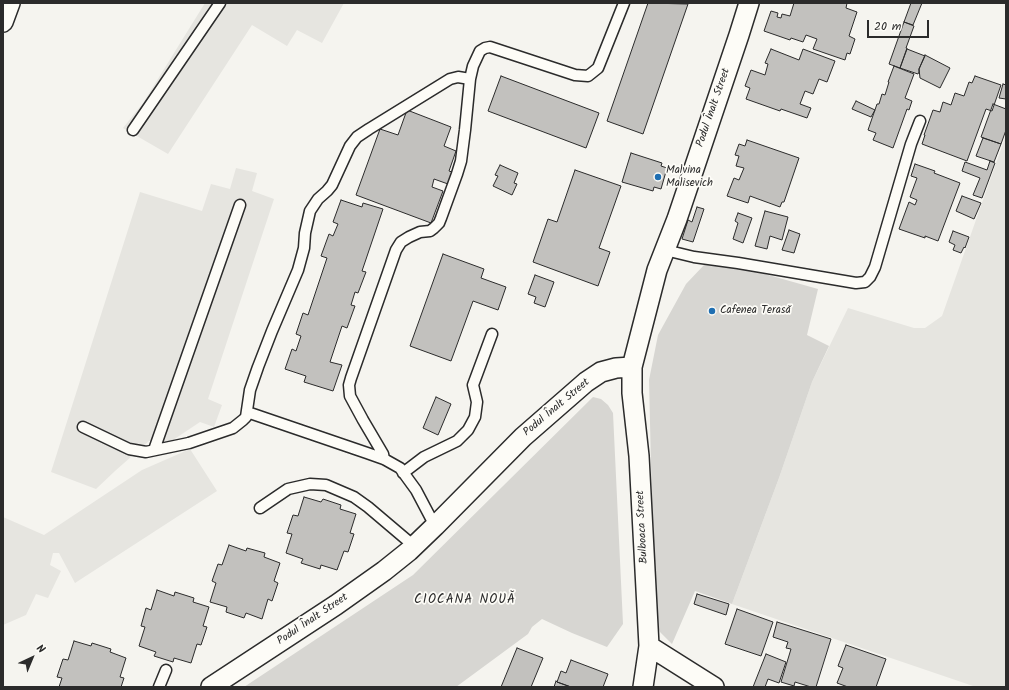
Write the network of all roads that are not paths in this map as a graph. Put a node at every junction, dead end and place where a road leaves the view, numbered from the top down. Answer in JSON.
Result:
{"nodes":[{"id":1,"x":10,"y":3,"type":"edge"},
{"id":2,"x":220,"y":3,"type":"edge"},
{"id":3,"x":624,"y":3,"type":"edge"},
{"id":4,"x":748,"y":3,"type":"edge"},
{"id":5,"x":3,"y":22,"type":"edge"},
{"id":6,"x":470,"y":79,"type":"junction"},
{"id":7,"x":920,"y":121,"type":"dead end"},
{"id":8,"x":133,"y":130,"type":"dead end"},
{"id":9,"x":240,"y":205,"type":"dead end"},
{"id":10,"x":665,"y":250,"type":"junction"},
{"id":11,"x":492,"y":334,"type":"dead end"},
{"id":12,"x":632,"y":367,"type":"junction"},
{"id":13,"x":247,"y":412,"type":"junction"},
{"id":14,"x":83,"y":427,"type":"dead end"},
{"id":15,"x":154,"y":450,"type":"junction"},
{"id":16,"x":384,"y":459,"type":"junction"},
{"id":17,"x":403,"y":472,"type":"junction"},
{"id":18,"x":260,"y":508,"type":"dead end"},
{"id":19,"x":435,"y":526,"type":"junction"},
{"id":20,"x":414,"y":546,"type":"junction"},
{"id":21,"x":649,"y":646,"type":"junction"},
{"id":22,"x":166,"y":670,"type":"dead end"},
{"id":23,"x":159,"y":687,"type":"edge"},
{"id":24,"x":211,"y":687,"type":"edge"},
{"id":25,"x":643,"y":687,"type":"edge"},
{"id":26,"x":714,"y":687,"type":"edge"}],
"edges":[{"from":1,"to":5,"type":"street"},
{"from":2,"to":8,"type":"lane"},
{"from":3,"to":6,"type":"lane"},
{"from":4,"to":10,"type":"street","name":"Podul Înalt Street"},
{"from":6,"to":13,"type":"lane"},
{"from":6,"to":16,"type":"lane"},
{"from":7,"to":10,"type":"lane"},
{"from":9,"to":15,"type":"lane"},
{"from":10,"to":12,"type":"street","name":"Podul Înalt Street"},
{"from":11,"to":17,"type":"lane"},
{"from":12,"to":19,"type":"street","name":"Podul Înalt Street"},
{"from":12,"to":21,"type":"street","name":"Bulboaca Street"},
{"from":13,"to":15,"type":"lane"},
{"from":13,"to":16,"type":"lane"},
{"from":14,"to":15,"type":"lane"},
{"from":16,"to":17,"type":"lane"},
{"from":17,"to":19,"type":"lane"},
{"from":18,"to":20,"type":"lane"},
{"from":19,"to":20,"type":"street","name":"Podul Înalt Street"},
{"from":20,"to":24,"type":"street","name":"Podul Înalt Street"},
{"from":21,"to":25,"type":"street","name":"Bulboaca Street"},
{"from":21,"to":26,"type":"street"},
{"from":22,"to":23,"type":"lane"}]}
